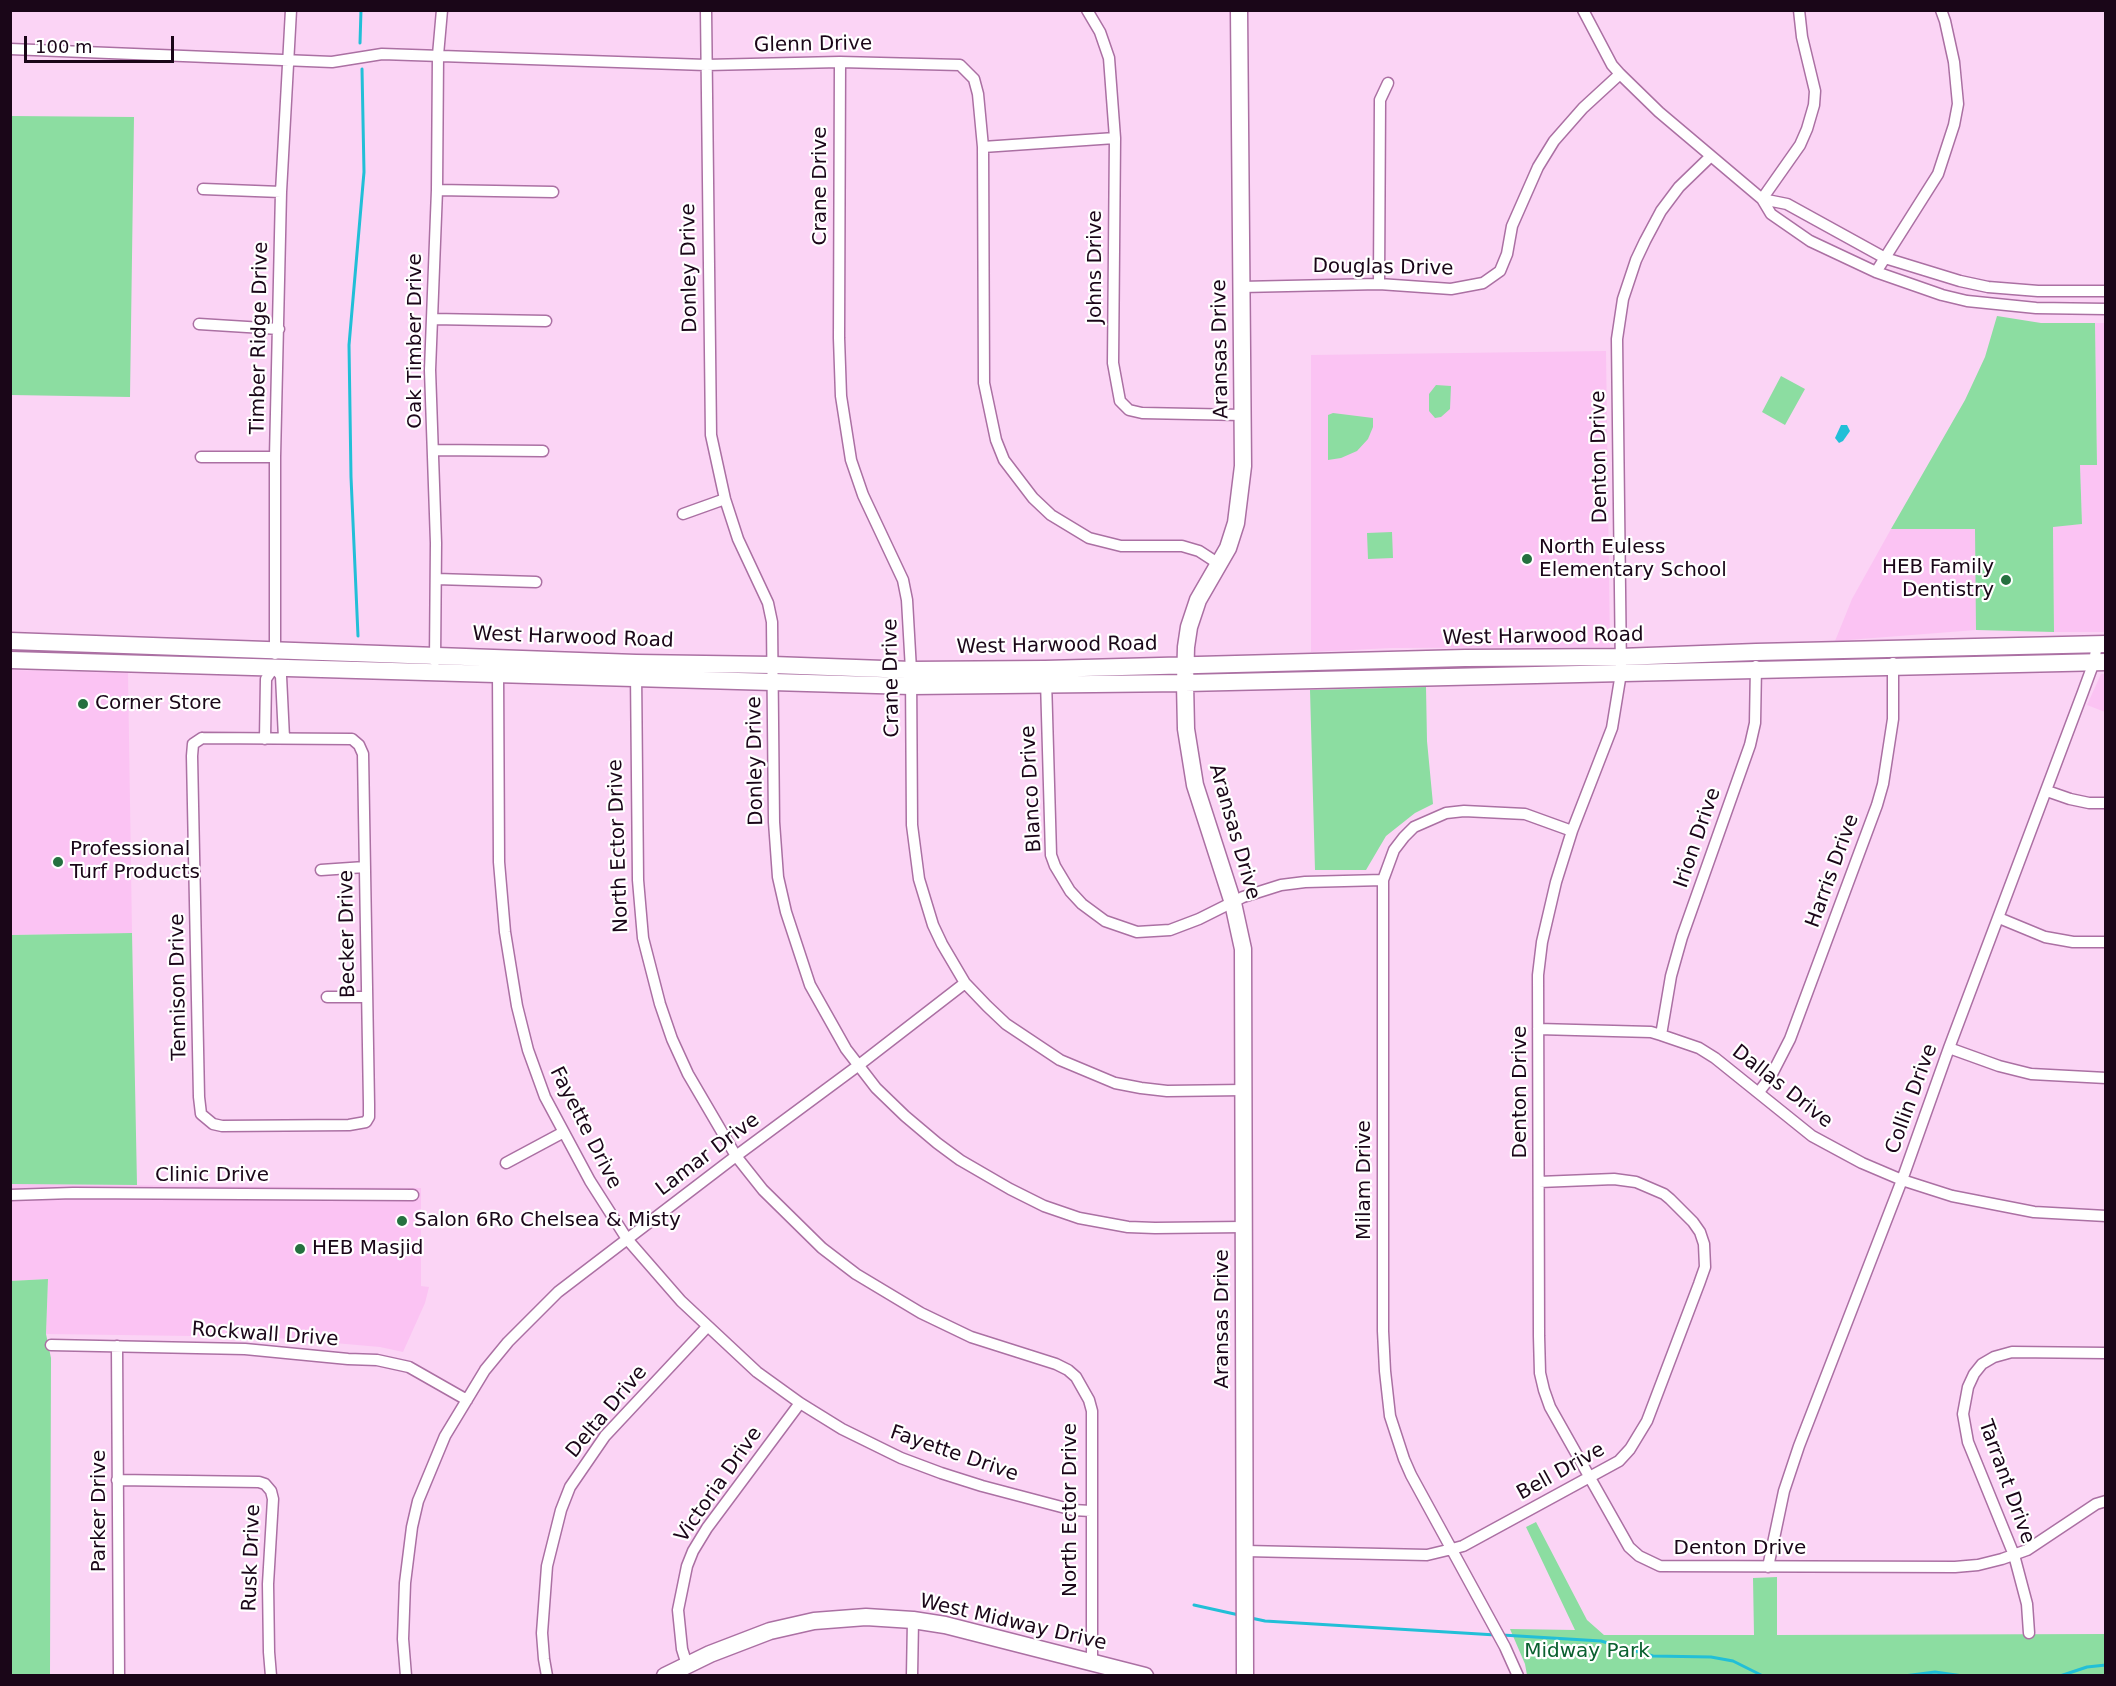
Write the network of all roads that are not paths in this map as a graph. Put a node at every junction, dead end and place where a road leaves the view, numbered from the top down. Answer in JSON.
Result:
{"nodes":[{"id":1,"x":291,"y":10,"type":"edge"},
{"id":2,"x":442,"y":10,"type":"edge"},
{"id":3,"x":706,"y":10,"type":"edge"},
{"id":4,"x":1087,"y":10,"type":"edge"},
{"id":5,"x":1239,"y":10,"type":"edge"},
{"id":6,"x":1799,"y":10,"type":"edge"},
{"id":7,"x":1941,"y":10,"type":"edge"},
{"id":8,"x":1586,"y":11,"type":"edge"},
{"id":9,"x":10,"y":49,"type":"edge"},
{"id":10,"x":438,"y":56,"type":"junction"},
{"id":11,"x":289,"y":60,"type":"junction"},
{"id":12,"x":840,"y":62,"type":"junction"},
{"id":13,"x":706,"y":65,"type":"junction"},
{"id":14,"x":1620,"y":74,"type":"junction"},
{"id":15,"x":1388,"y":84,"type":"dead end"},
{"id":16,"x":1115,"y":138,"type":"junction"},
{"id":17,"x":983,"y":147,"type":"junction"},
{"id":18,"x":1711,"y":156,"type":"junction"},
{"id":19,"x":203,"y":189,"type":"dead end"},
{"id":20,"x":437,"y":190,"type":"junction"},
{"id":21,"x":281,"y":192,"type":"junction"},
{"id":22,"x":553,"y":192,"type":"dead end"},
{"id":23,"x":1762,"y":199,"type":"junction"},
{"id":24,"x":1885,"y":258,"type":"junction"},
{"id":25,"x":1876,"y":272,"type":"junction"},
{"id":26,"x":1379,"y":284,"type":"junction"},
{"id":27,"x":1241,"y":287,"type":"junction"},
{"id":28,"x":1988,"y":287,"type":"junction"},
{"id":29,"x":2106,"y":291,"type":"edge"},
{"id":30,"x":1985,"y":304,"type":"junction"},
{"id":31,"x":2106,"y":309,"type":"edge"},
{"id":32,"x":432,"y":319,"type":"junction"},
{"id":33,"x":546,"y":321,"type":"dead end"},
{"id":34,"x":199,"y":324,"type":"dead end"},
{"id":35,"x":279,"y":328,"type":"junction"},
{"id":36,"x":1243,"y":416,"type":"junction"},
{"id":37,"x":434,"y":450,"type":"junction"},
{"id":38,"x":543,"y":451,"type":"dead end"},
{"id":39,"x":201,"y":457,"type":"dead end"},
{"id":40,"x":275,"y":457,"type":"junction"},
{"id":41,"x":725,"y":499,"type":"junction"},
{"id":42,"x":683,"y":514,"type":"dead end"},
{"id":43,"x":1219,"y":564,"type":"junction"},
{"id":44,"x":436,"y":579,"type":"junction"},
{"id":45,"x":536,"y":582,"type":"dead end"},
{"id":46,"x":10,"y":641,"type":"edge"},
{"id":47,"x":57,"y":643,"type":"junction"},
{"id":48,"x":2102,"y":644,"type":"edge"},
{"id":49,"x":1893,"y":649,"type":"junction"},
{"id":50,"x":1756,"y":652,"type":"junction"},
{"id":51,"x":275,"y":658,"type":"junction"},
{"id":52,"x":1493,"y":658,"type":"junction"},
{"id":53,"x":10,"y":660,"type":"edge"},
{"id":54,"x":54,"y":661,"type":"junction"},
{"id":55,"x":2100,"y":662,"type":"edge"},
{"id":56,"x":435,"y":663,"type":"junction"},
{"id":57,"x":498,"y":665,"type":"junction"},
{"id":58,"x":1185,"y":665,"type":"junction"},
{"id":59,"x":1621,"y":665,"type":"junction"},
{"id":60,"x":1893,"y":667,"type":"junction"},
{"id":61,"x":1756,"y":669,"type":"junction"},
{"id":62,"x":636,"y":670,"type":"junction"},
{"id":63,"x":773,"y":673,"type":"junction"},
{"id":64,"x":1493,"y":676,"type":"junction"},
{"id":65,"x":1046,"y":677,"type":"junction"},
{"id":66,"x":911,"y":678,"type":"junction"},
{"id":67,"x":1185,"y":682,"type":"junction"},
{"id":68,"x":284,"y":738,"type":"junction"},
{"id":69,"x":265,"y":739,"type":"junction"},
{"id":70,"x":2047,"y":791,"type":"junction"},
{"id":71,"x":2106,"y":803,"type":"edge"},
{"id":72,"x":1572,"y":831,"type":"junction"},
{"id":73,"x":365,"y":867,"type":"junction"},
{"id":74,"x":321,"y":870,"type":"dead end"},
{"id":75,"x":1383,"y":880,"type":"junction"},
{"id":76,"x":1233,"y":903,"type":"junction"},
{"id":77,"x":1999,"y":918,"type":"junction"},
{"id":78,"x":2106,"y":942,"type":"edge"},
{"id":79,"x":966,"y":982,"type":"junction"},
{"id":80,"x":327,"y":997,"type":"dead end"},
{"id":81,"x":367,"y":997,"type":"junction"},
{"id":82,"x":1538,"y":1029,"type":"junction"},
{"id":83,"x":1661,"y":1035,"type":"junction"},
{"id":84,"x":1949,"y":1048,"type":"junction"},
{"id":85,"x":860,"y":1065,"type":"junction"},
{"id":86,"x":2106,"y":1078,"type":"edge"},
{"id":87,"x":1244,"y":1090,"type":"junction"},
{"id":88,"x":1759,"y":1092,"type":"junction"},
{"id":89,"x":366,"y":1122,"type":"joint"},
{"id":90,"x":562,"y":1133,"type":"junction"},
{"id":91,"x":736,"y":1156,"type":"junction"},
{"id":92,"x":506,"y":1163,"type":"dead end"},
{"id":93,"x":1902,"y":1179,"type":"junction"},
{"id":94,"x":1539,"y":1182,"type":"junction"},
{"id":95,"x":10,"y":1195,"type":"edge"},
{"id":96,"x":413,"y":1195,"type":"dead end"},
{"id":97,"x":2106,"y":1216,"type":"edge"},
{"id":98,"x":1244,"y":1227,"type":"junction"},
{"id":99,"x":627,"y":1239,"type":"junction"},
{"id":100,"x":707,"y":1327,"type":"junction"},
{"id":101,"x":51,"y":1345,"type":"dead end"},
{"id":102,"x":117,"y":1346,"type":"junction"},
{"id":103,"x":2106,"y":1353,"type":"edge"},
{"id":104,"x":467,"y":1400,"type":"junction"},
{"id":105,"x":800,"y":1403,"type":"junction"},
{"id":106,"x":1590,"y":1477,"type":"junction"},
{"id":107,"x":117,"y":1480,"type":"junction"},
{"id":108,"x":2106,"y":1501,"type":"edge"},
{"id":109,"x":1091,"y":1512,"type":"junction"},
{"id":110,"x":1452,"y":1549,"type":"junction"},
{"id":111,"x":1245,"y":1551,"type":"junction"},
{"id":112,"x":2014,"y":1555,"type":"junction"},
{"id":113,"x":1768,"y":1567,"type":"junction"},
{"id":114,"x":913,"y":1620,"type":"junction"},
{"id":115,"x":2029,"y":1633,"type":"dead end"},
{"id":116,"x":687,"y":1665,"type":"junction"},
{"id":117,"x":1092,"y":1670,"type":"edge"},
{"id":118,"x":119,"y":1676,"type":"edge"},
{"id":119,"x":271,"y":1676,"type":"edge"},
{"id":120,"x":406,"y":1676,"type":"edge"},
{"id":121,"x":547,"y":1676,"type":"edge"},
{"id":122,"x":665,"y":1676,"type":"edge"},
{"id":123,"x":912,"y":1676,"type":"edge"},
{"id":124,"x":1145,"y":1676,"type":"edge"},
{"id":125,"x":1245,"y":1676,"type":"edge"},
{"id":126,"x":1518,"y":1676,"type":"edge"}],
"edges":[{"from":1,"to":11,"type":"street","name":"Timber Ridge Drive"},
{"from":2,"to":10,"type":"street","name":"Oak Timber Drive"},
{"from":3,"to":13,"type":"street","name":"Donley Drive"},
{"from":4,"to":16,"type":"street","name":"Johns Drive"},
{"from":5,"to":27,"type":"main road","name":"Aransas Drive"},
{"from":6,"to":23,"type":"street"},
{"from":7,"to":24,"type":"street"},
{"from":8,"to":14,"type":"street"},
{"from":9,"to":11,"type":"street","name":"Glenn Drive"},
{"from":10,"to":11,"type":"street","name":"Glenn Drive"},
{"from":10,"to":13,"type":"street","name":"Glenn Drive"},
{"from":10,"to":20,"type":"street","name":"Oak Timber Drive"},
{"from":11,"to":21,"type":"street","name":"Timber Ridge Drive"},
{"from":12,"to":13,"type":"street","name":"Glenn Drive"},
{"from":12,"to":17,"type":"street","name":"Glenn Drive"},
{"from":12,"to":66,"type":"street","name":"Crane Drive"},
{"from":13,"to":41,"type":"street","name":"Donley Drive"},
{"from":14,"to":18,"type":"street"},
{"from":14,"to":26,"type":"street","name":"Douglas Drive"},
{"from":15,"to":26,"type":"street"},
{"from":16,"to":17,"type":"street"},
{"from":16,"to":36,"type":"street","name":"Johns Drive"},
{"from":17,"to":43,"type":"street","name":"Glenn Drive"},
{"from":18,"to":23,"type":"street"},
{"from":18,"to":59,"type":"street","name":"Denton Drive"},
{"from":19,"to":21,"type":"street"},
{"from":20,"to":22,"type":"street"},
{"from":20,"to":32,"type":"street","name":"Oak Timber Drive"},
{"from":21,"to":35,"type":"street","name":"Timber Ridge Drive"},
{"from":23,"to":24,"type":"street"},
{"from":23,"to":25,"type":"street"},
{"from":24,"to":25,"type":"street"},
{"from":24,"to":28,"type":"street"},
{"from":25,"to":30,"type":"street"},
{"from":26,"to":27,"type":"street","name":"Douglas Drive"},
{"from":27,"to":36,"type":"main road","name":"Aransas Drive"},
{"from":28,"to":29,"type":"street"},
{"from":28,"to":30,"type":"street"},
{"from":30,"to":31,"type":"street"},
{"from":32,"to":33,"type":"street"},
{"from":32,"to":37,"type":"street","name":"Oak Timber Drive"},
{"from":34,"to":35,"type":"street"},
{"from":35,"to":40,"type":"street","name":"Timber Ridge Drive"},
{"from":36,"to":43,"type":"main road","name":"Aransas Drive"},
{"from":37,"to":38,"type":"street"},
{"from":37,"to":44,"type":"street","name":"Oak Timber Drive"},
{"from":39,"to":40,"type":"street"},
{"from":40,"to":51,"type":"street","name":"Timber Ridge Drive"},
{"from":41,"to":42,"type":"street"},
{"from":41,"to":63,"type":"street","name":"Donley Drive"},
{"from":43,"to":58,"type":"main road","name":"Aransas Drive"},
{"from":44,"to":45,"type":"street"},
{"from":44,"to":56,"type":"street","name":"Oak Timber Drive"},
{"from":46,"to":47,"type":"main road","name":"West Harwood Road"},
{"from":47,"to":51,"type":"main road","name":"West Harwood Road"},
{"from":47,"to":54,"type":"main road"},
{"from":48,"to":49,"type":"main road","name":"West Harwood Road"},
{"from":48,"to":55,"type":"street","name":"Collin Drive"},
{"from":49,"to":50,"type":"main road","name":"West Harwood Road"},
{"from":49,"to":60,"type":"street","name":"Harris Drive"},
{"from":50,"to":59,"type":"main road","name":"West Harwood Road"},
{"from":50,"to":61,"type":"street","name":"Irion Drive"},
{"from":51,"to":54,"type":"main road","name":"West Harwood Road"},
{"from":51,"to":56,"type":"main road","name":"West Harwood Road"},
{"from":51,"to":68,"type":"street"},
{"from":51,"to":69,"type":"street"},
{"from":52,"to":58,"type":"main road","name":"West Harwood Road"},
{"from":52,"to":59,"type":"main road","name":"West Harwood Road"},
{"from":52,"to":64,"type":"main road"},
{"from":53,"to":54,"type":"main road","name":"West Harwood Road"},
{"from":55,"to":60,"type":"main road","name":"West Harwood Road"},
{"from":55,"to":70,"type":"street","name":"Collin Drive"},
{"from":56,"to":57,"type":"main road","name":"West Harwood Road"},
{"from":57,"to":62,"type":"main road","name":"West Harwood Road"},
{"from":57,"to":90,"type":"street","name":"Fayette Drive"},
{"from":58,"to":65,"type":"main road","name":"West Harwood Road"},
{"from":58,"to":67,"type":"main road","name":"Aransas Drive"},
{"from":59,"to":61,"type":"main road","name":"West Harwood Road"},
{"from":59,"to":64,"type":"main road","name":"West Harwood Road"},
{"from":59,"to":72,"type":"street","name":"Denton Drive"},
{"from":60,"to":61,"type":"main road","name":"West Harwood Road"},
{"from":60,"to":88,"type":"street","name":"Harris Drive"},
{"from":61,"to":83,"type":"street","name":"Irion Drive"},
{"from":62,"to":63,"type":"main road","name":"West Harwood Road"},
{"from":62,"to":91,"type":"street","name":"North Ector Drive"},
{"from":63,"to":66,"type":"main road","name":"West Harwood Road"},
{"from":63,"to":85,"type":"street","name":"Donley Drive"},
{"from":64,"to":67,"type":"main road","name":"West Harwood Road"},
{"from":65,"to":66,"type":"main road","name":"West Harwood Road"},
{"from":65,"to":67,"type":"main road","name":"West Harwood Road"},
{"from":65,"to":76,"type":"street","name":"Blanco Drive"},
{"from":66,"to":79,"type":"street","name":"Crane Drive"},
{"from":67,"to":76,"type":"main road","name":"Aransas Drive"},
{"from":68,"to":69,"type":"street"},
{"from":68,"to":73,"type":"street","name":"Becker Drive"},
{"from":69,"to":89,"type":"street","name":"Tennison Drive"},
{"from":70,"to":71,"type":"street"},
{"from":70,"to":77,"type":"street","name":"Collin Drive"},
{"from":72,"to":75,"type":"street","name":"Milam Drive"},
{"from":72,"to":82,"type":"street","name":"Denton Drive"},
{"from":73,"to":74,"type":"street"},
{"from":73,"to":81,"type":"street","name":"Becker Drive"},
{"from":75,"to":76,"type":"street","name":"Blanco Drive"},
{"from":75,"to":110,"type":"street","name":"Milam Drive"},
{"from":76,"to":87,"type":"main road","name":"Aransas Drive"},
{"from":77,"to":78,"type":"street"},
{"from":77,"to":84,"type":"street","name":"Collin Drive"},
{"from":79,"to":85,"type":"street","name":"Lamar Drive"},
{"from":79,"to":87,"type":"street","name":"Crane Drive"},
{"from":80,"to":81,"type":"street"},
{"from":81,"to":89,"type":"street","name":"Becker Drive"},
{"from":82,"to":83,"type":"street","name":"Dallas Drive"},
{"from":82,"to":94,"type":"street","name":"Denton Drive"},
{"from":83,"to":88,"type":"street","name":"Dallas Drive"},
{"from":84,"to":86,"type":"street"},
{"from":84,"to":93,"type":"street","name":"Collin Drive"},
{"from":85,"to":91,"type":"street","name":"Lamar Drive"},
{"from":85,"to":98,"type":"street","name":"Donley Drive"},
{"from":87,"to":98,"type":"main road","name":"Aransas Drive"},
{"from":88,"to":93,"type":"street","name":"Dallas Drive"},
{"from":90,"to":92,"type":"street"},
{"from":90,"to":99,"type":"street","name":"Fayette Drive"},
{"from":91,"to":99,"type":"street","name":"Lamar Drive"},
{"from":91,"to":109,"type":"street","name":"North Ector Drive"},
{"from":93,"to":97,"type":"street","name":"Dallas Drive"},
{"from":93,"to":113,"type":"street","name":"Collin Drive"},
{"from":94,"to":106,"type":"street","name":"Denton Drive"},
{"from":94,"to":106,"type":"street","name":"Bell Drive"},
{"from":95,"to":96,"type":"street","name":"Clinic Drive"},
{"from":98,"to":111,"type":"main road","name":"Aransas Drive"},
{"from":99,"to":100,"type":"street","name":"Fayette Drive"},
{"from":99,"to":104,"type":"street","name":"Lamar Drive"},
{"from":100,"to":105,"type":"street","name":"Fayette Drive"},
{"from":100,"to":121,"type":"street","name":"Delta Drive"},
{"from":101,"to":102,"type":"street","name":"Rockwall Drive"},
{"from":102,"to":104,"type":"street","name":"Rockwall Drive"},
{"from":102,"to":107,"type":"street","name":"Parker Drive"},
{"from":103,"to":112,"type":"street","name":"Tarrant Drive"},
{"from":104,"to":120,"type":"street","name":"Lamar Drive"},
{"from":105,"to":109,"type":"street","name":"Fayette Drive"},
{"from":105,"to":116,"type":"street","name":"Victoria Drive"},
{"from":106,"to":110,"type":"street","name":"Bell Drive"},
{"from":106,"to":113,"type":"street","name":"Denton Drive"},
{"from":107,"to":118,"type":"street","name":"Parker Drive"},
{"from":107,"to":119,"type":"street","name":"Rusk Drive"},
{"from":108,"to":112,"type":"street","name":"Denton Drive"},
{"from":109,"to":117,"type":"street","name":"North Ector Drive"},
{"from":110,"to":111,"type":"street","name":"Bell Drive"},
{"from":110,"to":126,"type":"street","name":"Milam Drive"},
{"from":111,"to":125,"type":"main road","name":"Aransas Drive"},
{"from":112,"to":113,"type":"street","name":"Denton Drive"},
{"from":112,"to":115,"type":"street","name":"Tarrant Drive"},
{"from":114,"to":116,"type":"main road","name":"West Midway Drive"},
{"from":114,"to":117,"type":"main road","name":"West Midway Drive"},
{"from":114,"to":123,"type":"street"},
{"from":116,"to":122,"type":"main road","name":"West Midway Drive"},
{"from":117,"to":124,"type":"main road","name":"West Midway Drive"}]}
